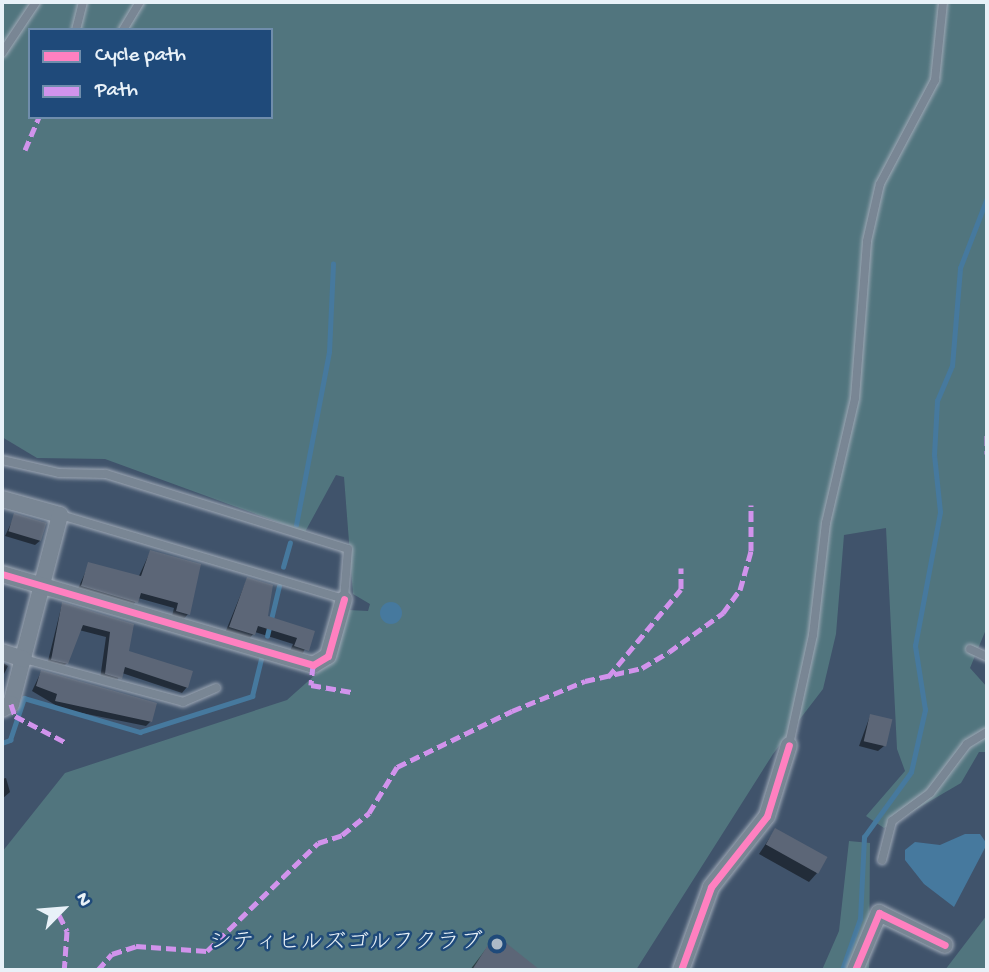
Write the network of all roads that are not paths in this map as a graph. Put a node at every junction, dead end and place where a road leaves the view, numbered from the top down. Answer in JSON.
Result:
{"nodes":[{"id":1,"x":36,"y":2,"type":"edge"},
{"id":2,"x":83,"y":2,"type":"edge"},
{"id":3,"x":140,"y":2,"type":"edge"},
{"id":4,"x":943,"y":2,"type":"edge"},
{"id":5,"x":76,"y":28,"type":"edge"},
{"id":6,"x":124,"y":28,"type":"edge"},
{"id":7,"x":2,"y":53,"type":"edge"},
{"id":8,"x":2,"y":460,"type":"edge"},
{"id":9,"x":2,"y":499,"type":"edge"},
{"id":10,"x":60,"y":516,"type":"junction"},
{"id":11,"x":2,"y":574,"type":"edge"},
{"id":12,"x":45,"y":586,"type":"junction"},
{"id":13,"x":344,"y":599,"type":"junction"},
{"id":14,"x":970,"y":649,"type":"dead end"},
{"id":15,"x":2,"y":652,"type":"edge"},
{"id":16,"x":987,"y":657,"type":"edge"},
{"id":17,"x":24,"y":659,"type":"junction"},
{"id":18,"x":216,"y":688,"type":"dead end"},
{"id":19,"x":2,"y":709,"type":"edge"},
{"id":20,"x":987,"y":732,"type":"edge"},
{"id":21,"x":789,"y":745,"type":"joint"},
{"id":22,"x":882,"y":860,"type":"dead end"},
{"id":23,"x":945,"y":944,"type":"dead end"},
{"id":24,"x":681,"y":970,"type":"edge"},
{"id":25,"x":855,"y":970,"type":"edge"}],
"edges":[{"from":1,"to":7,"type":"lane"},
{"from":2,"to":5,"type":"lane"},
{"from":3,"to":6,"type":"lane"},
{"from":4,"to":21,"type":"lane"},
{"from":8,"to":13,"type":"lane"},
{"from":9,"to":10,"type":"street"},
{"from":10,"to":12,"type":"street"},
{"from":10,"to":13,"type":"lane"},
{"from":11,"to":12,"type":"street"},
{"from":12,"to":13,"type":"street"},
{"from":12,"to":17,"type":"street"},
{"from":14,"to":16,"type":"lane"},
{"from":15,"to":17,"type":"street"},
{"from":17,"to":18,"type":"lane"},
{"from":17,"to":19,"type":"street"},
{"from":20,"to":22,"type":"lane"},
{"from":21,"to":24,"type":"street"},
{"from":23,"to":25,"type":"street"}]}
